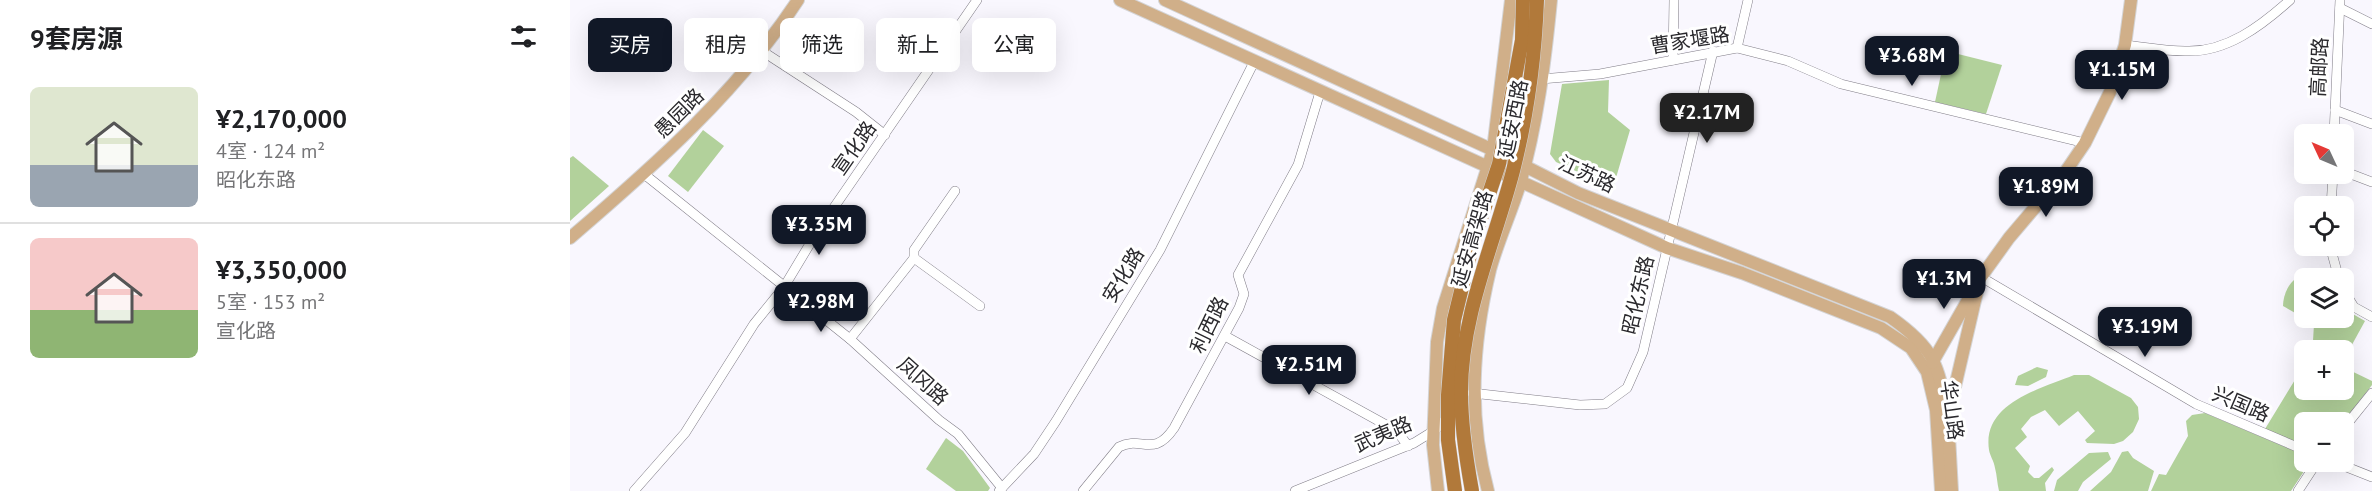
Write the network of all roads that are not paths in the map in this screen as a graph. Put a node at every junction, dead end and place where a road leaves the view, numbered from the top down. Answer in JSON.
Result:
{"nodes":[{"id":1,"x":798,"y":0,"type":"edge"},
{"id":2,"x":977,"y":0,"type":"edge"},
{"id":3,"x":1120,"y":0,"type":"edge"},
{"id":4,"x":1165,"y":0,"type":"edge"},
{"id":5,"x":1511,"y":0,"type":"edge"},
{"id":6,"x":1523,"y":0,"type":"edge"},
{"id":7,"x":1538,"y":0,"type":"edge"},
{"id":8,"x":1551,"y":0,"type":"edge"},
{"id":9,"x":1674,"y":0,"type":"edge"},
{"id":10,"x":1748,"y":0,"type":"edge"},
{"id":11,"x":2131,"y":0,"type":"edge"},
{"id":12,"x":2290,"y":0,"type":"edge"},
{"id":13,"x":2340,"y":4,"type":"edge"},
{"id":14,"x":2372,"y":24,"type":"edge"},
{"id":15,"x":768,"y":42,"type":"edge"},
{"id":16,"x":2125,"y":45,"type":"junction"},
{"id":17,"x":1737,"y":48,"type":"junction"},
{"id":18,"x":1713,"y":51,"type":"junction"},
{"id":19,"x":768,"y":55,"type":"edge"},
{"id":20,"x":1673,"y":60,"type":"junction"},
{"id":21,"x":1254,"y":62,"type":"junction"},
{"id":22,"x":744,"y":72,"type":"edge"},
{"id":23,"x":1542,"y":79,"type":"junction"},
{"id":24,"x":1320,"y":92,"type":"junction"},
{"id":25,"x":2335,"y":110,"type":"junction"},
{"id":26,"x":2334,"y":124,"type":"edge"},
{"id":27,"x":2372,"y":124,"type":"edge"},
{"id":28,"x":885,"y":135,"type":"junction"},
{"id":29,"x":2085,"y":143,"type":"junction"},
{"id":30,"x":1493,"y":150,"type":"junction"},
{"id":31,"x":1524,"y":165,"type":"junction"},
{"id":32,"x":1488,"y":168,"type":"junction"},
{"id":33,"x":644,"y":174,"type":"junction"},
{"id":34,"x":2354,"y":175,"type":"edge"},
{"id":35,"x":2372,"y":182,"type":"edge"},
{"id":36,"x":1520,"y":183,"type":"junction"},
{"id":37,"x":955,"y":191,"type":"dead end"},
{"id":38,"x":1672,"y":231,"type":"junction"},
{"id":39,"x":570,"y":238,"type":"edge"},
{"id":40,"x":1667,"y":248,"type":"junction"},
{"id":41,"x":914,"y":258,"type":"junction"},
{"id":42,"x":1981,"y":277,"type":"junction"},
{"id":43,"x":784,"y":287,"type":"junction"},
{"id":44,"x":980,"y":306,"type":"dead end"},
{"id":45,"x":2354,"y":307,"type":"edge"},
{"id":46,"x":2372,"y":317,"type":"edge"},
{"id":47,"x":1225,"y":336,"type":"junction"},
{"id":48,"x":850,"y":339,"type":"junction"},
{"id":49,"x":1935,"y":358,"type":"junction"},
{"id":50,"x":1927,"y":372,"type":"junction"},
{"id":51,"x":1473,"y":392,"type":"junction"},
{"id":52,"x":2372,"y":393,"type":"edge"},
{"id":53,"x":2354,"y":415,"type":"edge"},
{"id":54,"x":1948,"y":417,"type":"junction"},
{"id":55,"x":1435,"y":430,"type":"junction"},
{"id":56,"x":1407,"y":446,"type":"junction"},
{"id":57,"x":2294,"y":446,"type":"edge"},
{"id":58,"x":2354,"y":470,"type":"edge"},
{"id":59,"x":2310,"y":472,"type":"edge"},
{"id":60,"x":2372,"y":477,"type":"edge"},
{"id":61,"x":1000,"y":490,"type":"edge"},
{"id":62,"x":634,"y":491,"type":"edge"},
{"id":63,"x":1083,"y":491,"type":"edge"},
{"id":64,"x":1295,"y":491,"type":"edge"},
{"id":65,"x":1438,"y":491,"type":"edge"},
{"id":66,"x":1455,"y":491,"type":"edge"},
{"id":67,"x":1472,"y":491,"type":"edge"},
{"id":68,"x":1488,"y":491,"type":"edge"},
{"id":69,"x":1941,"y":491,"type":"edge"},
{"id":70,"x":1952,"y":491,"type":"edge"},
{"id":71,"x":2298,"y":491,"type":"edge"}],
"edges":[{"from":1,"to":15,"type":"main road","name":"愚园路"},
{"from":2,"to":28,"type":"street","name":"宣化路"},
{"from":3,"to":21,"type":"main road","name":"江苏路"},
{"from":4,"to":30,"type":"main road","name":"江苏路"},
{"from":5,"to":30,"type":"main road","name":"延安西路"},
{"from":6,"to":66,"type":"highway","name":"延安高架路","bridge":true},
{"from":7,"to":67,"type":"highway","name":"延安高架路","bridge":true},
{"from":8,"to":23,"type":"main road","name":"延安西路"},
{"from":9,"to":20,"type":"street"},
{"from":10,"to":17,"type":"street"},
{"from":11,"to":16,"type":"main road","name":"华山路"},
{"from":12,"to":16,"type":"street"},
{"from":13,"to":14,"type":"street"},
{"from":13,"to":25,"type":"street","name":"高邮路"},
{"from":16,"to":29,"type":"main road","name":"华山路"},
{"from":17,"to":18,"type":"street","name":"曹家堰路"},
{"from":17,"to":29,"type":"street","name":"曹家堰路"},
{"from":18,"to":20,"type":"street","name":"曹家堰路"},
{"from":18,"to":38,"type":"street","name":"昭化东路"},
{"from":19,"to":28,"type":"street"},
{"from":20,"to":23,"type":"street","name":"曹家堰路"},
{"from":21,"to":24,"type":"main road","name":"江苏路"},
{"from":21,"to":61,"type":"street","name":"安化路"},
{"from":22,"to":33,"type":"main road","name":"愚园路"},
{"from":23,"to":31,"type":"main road","name":"延安西路"},
{"from":24,"to":32,"type":"main road","name":"江苏路"},
{"from":24,"to":47,"type":"street","name":"利西路"},
{"from":25,"to":26,"type":"street","name":"高邮路"},
{"from":25,"to":27,"type":"street"},
{"from":28,"to":43,"type":"street","name":"宣化路"},
{"from":29,"to":42,"type":"main road","name":"华山路"},
{"from":30,"to":31,"type":"main road","name":"江苏路"},
{"from":30,"to":32,"type":"main road","name":"延安西路"},
{"from":31,"to":36,"type":"main road","name":"延安西路"},
{"from":31,"to":38,"type":"main road","name":"江苏路"},
{"from":32,"to":36,"type":"main road","name":"江苏路"},
{"from":32,"to":55,"type":"main road","name":"延安西路"},
{"from":33,"to":39,"type":"main road","name":"愚园路"},
{"from":33,"to":43,"type":"street","name":"凤冈路"},
{"from":34,"to":35,"type":"street"},
{"from":36,"to":40,"type":"main road","name":"江苏路"},
{"from":36,"to":51,"type":"main road","name":"延安西路"},
{"from":37,"to":41,"type":"street"},
{"from":38,"to":40,"type":"street","name":"昭化东路"},
{"from":38,"to":49,"type":"main road","name":"江苏路"},
{"from":40,"to":50,"type":"main road","name":"江苏路"},
{"from":40,"to":51,"type":"street","name":"昭化东路"},
{"from":41,"to":44,"type":"street"},
{"from":41,"to":48,"type":"street"},
{"from":42,"to":49,"type":"main road","name":"华山路"},
{"from":42,"to":54,"type":"main road","name":"华山路"},
{"from":42,"to":57,"type":"street","name":"兴国路"},
{"from":43,"to":48,"type":"street","name":"凤冈路"},
{"from":43,"to":62,"type":"street","name":"宣化路"},
{"from":45,"to":46,"type":"street"},
{"from":47,"to":56,"type":"street"},
{"from":47,"to":63,"type":"street","name":"利西路"},
{"from":48,"to":61,"type":"street","name":"凤冈路"},
{"from":49,"to":50,"type":"main road","name":"华山路"},
{"from":49,"to":54,"type":"main road","name":"江苏路"},
{"from":50,"to":69,"type":"main road","name":"华山路"},
{"from":51,"to":55,"type":"street","name":"武夷路"},
{"from":51,"to":68,"type":"main road","name":"延安西路"},
{"from":52,"to":53,"type":"street"},
{"from":54,"to":70,"type":"main road","name":"华山路"},
{"from":55,"to":56,"type":"street","name":"武夷路"},
{"from":55,"to":65,"type":"main road","name":"延安西路"},
{"from":56,"to":64,"type":"street","name":"武夷路"},
{"from":58,"to":60,"type":"street"},
{"from":59,"to":71,"type":"street"}]}
